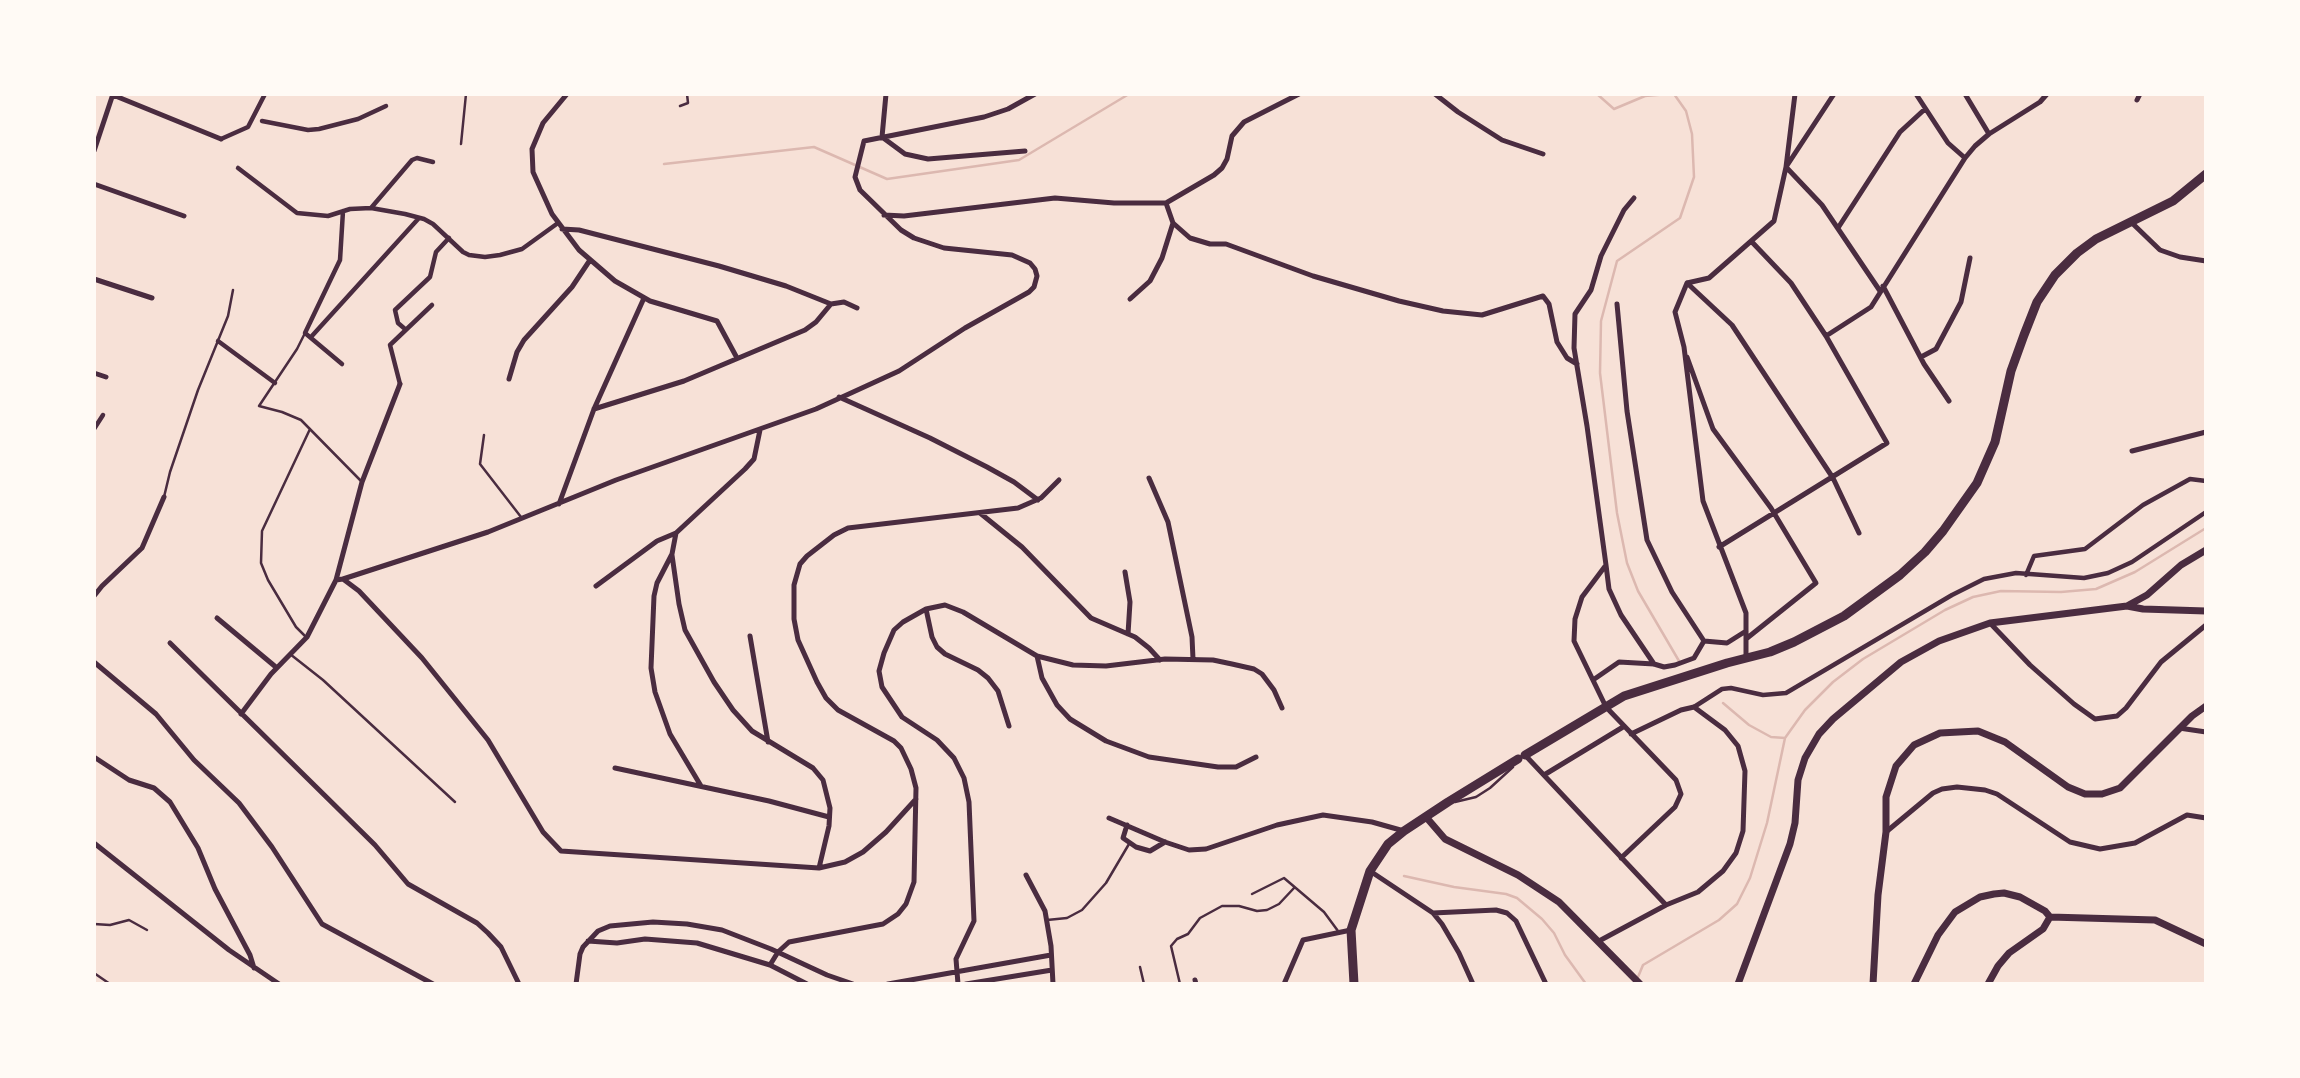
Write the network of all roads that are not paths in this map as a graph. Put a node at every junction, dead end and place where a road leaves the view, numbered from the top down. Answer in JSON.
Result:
{"nodes":[{"id":1,"x":265,"y":94,"type":"edge"},
{"id":2,"x":466,"y":94,"type":"edge"},
{"id":3,"x":567,"y":94,"type":"edge"},
{"id":4,"x":687,"y":94,"type":"edge"},
{"id":5,"x":886,"y":94,"type":"edge"},
{"id":6,"x":1035,"y":94,"type":"edge"},
{"id":7,"x":1299,"y":94,"type":"edge"},
{"id":8,"x":1435,"y":94,"type":"edge"},
{"id":9,"x":1796,"y":94,"type":"edge"},
{"id":10,"x":1834,"y":94,"type":"edge"},
{"id":11,"x":1916,"y":94,"type":"edge"},
{"id":12,"x":1965,"y":94,"type":"edge"},
{"id":13,"x":2047,"y":94,"type":"edge"},
{"id":14,"x":113,"y":95,"type":"edge"},
{"id":15,"x":386,"y":106,"type":"dead end"},
{"id":16,"x":680,"y":106,"type":"dead end"},
{"id":17,"x":1925,"y":109,"type":"junction"},
{"id":18,"x":262,"y":121,"type":"dead end"},
{"id":19,"x":1989,"y":134,"type":"junction"},
{"id":20,"x":882,"y":137,"type":"junction"},
{"id":21,"x":221,"y":139,"type":"joint"},
{"id":22,"x":461,"y":144,"type":"dead end"},
{"id":23,"x":94,"y":151,"type":"edge"},
{"id":24,"x":1025,"y":151,"type":"dead end"},
{"id":25,"x":1544,"y":154,"type":"dead end"},
{"id":26,"x":1965,"y":158,"type":"junction"},
{"id":27,"x":433,"y":162,"type":"dead end"},
{"id":28,"x":1786,"y":167,"type":"junction"},
{"id":29,"x":237,"y":168,"type":"dead end"},
{"id":30,"x":2206,"y":174,"type":"edge"},
{"id":31,"x":94,"y":184,"type":"edge"},
{"id":32,"x":1634,"y":198,"type":"dead end"},
{"id":33,"x":1166,"y":203,"type":"junction"},
{"id":34,"x":372,"y":208,"type":"junction"},
{"id":35,"x":344,"y":210,"type":"junction"},
{"id":36,"x":884,"y":215,"type":"junction"},
{"id":37,"x":184,"y":216,"type":"dead end"},
{"id":38,"x":419,"y":218,"type":"junction"},
{"id":39,"x":1173,"y":223,"type":"junction"},
{"id":40,"x":2132,"y":223,"type":"junction"},
{"id":41,"x":560,"y":226,"type":"junction"},
{"id":42,"x":1838,"y":228,"type":"junction"},
{"id":43,"x":449,"y":238,"type":"junction"},
{"id":44,"x":1752,"y":241,"type":"junction"},
{"id":45,"x":1970,"y":258,"type":"dead end"},
{"id":46,"x":590,"y":260,"type":"junction"},
{"id":47,"x":2206,"y":261,"type":"edge"},
{"id":48,"x":94,"y":279,"type":"edge"},
{"id":49,"x":1687,"y":283,"type":"junction"},
{"id":50,"x":1882,"y":289,"type":"junction"},
{"id":51,"x":233,"y":290,"type":"dead end"},
{"id":52,"x":152,"y":298,"type":"dead end"},
{"id":53,"x":644,"y":298,"type":"junction"},
{"id":54,"x":1130,"y":299,"type":"dead end"},
{"id":55,"x":831,"y":304,"type":"junction"},
{"id":56,"x":1617,"y":304,"type":"dead end"},
{"id":57,"x":432,"y":305,"type":"dead end"},
{"id":58,"x":857,"y":308,"type":"dead end"},
{"id":59,"x":405,"y":329,"type":"junction"},
{"id":60,"x":305,"y":333,"type":"junction"},
{"id":61,"x":1826,"y":336,"type":"junction"},
{"id":62,"x":311,"y":337,"type":"junction"},
{"id":63,"x":218,"y":341,"type":"junction"},
{"id":64,"x":1684,"y":347,"type":"junction"},
{"id":65,"x":1920,"y":357,"type":"junction"},
{"id":66,"x":737,"y":358,"type":"junction"},
{"id":67,"x":342,"y":364,"type":"dead end"},
{"id":68,"x":1577,"y":364,"type":"junction"},
{"id":69,"x":94,"y":373,"type":"edge"},
{"id":70,"x":106,"y":377,"type":"dead end"},
{"id":71,"x":509,"y":379,"type":"dead end"},
{"id":72,"x":275,"y":383,"type":"junction"},
{"id":73,"x":400,"y":384,"type":"joint"},
{"id":74,"x":839,"y":397,"type":"junction"},
{"id":75,"x":1949,"y":401,"type":"dead end"},
{"id":76,"x":594,"y":409,"type":"junction"},
{"id":77,"x":103,"y":415,"type":"dead end"},
{"id":78,"x":94,"y":429,"type":"edge"},
{"id":79,"x":310,"y":429,"type":"junction"},
{"id":80,"x":760,"y":430,"type":"junction"},
{"id":81,"x":2206,"y":432,"type":"edge"},
{"id":82,"x":484,"y":435,"type":"dead end"},
{"id":83,"x":2132,"y":451,"type":"dead end"},
{"id":84,"x":1149,"y":478,"type":"dead end"},
{"id":85,"x":1833,"y":478,"type":"junction"},
{"id":86,"x":1059,"y":480,"type":"dead end"},
{"id":87,"x":2206,"y":481,"type":"edge"},
{"id":88,"x":362,"y":482,"type":"junction"},
{"id":89,"x":164,"y":497,"type":"joint"},
{"id":90,"x":1038,"y":500,"type":"junction"},
{"id":91,"x":559,"y":504,"type":"junction"},
{"id":92,"x":2206,"y":512,"type":"edge"},
{"id":93,"x":979,"y":513,"type":"junction"},
{"id":94,"x":1774,"y":514,"type":"junction"},
{"id":95,"x":521,"y":517,"type":"junction"},
{"id":96,"x":676,"y":533,"type":"junction"},
{"id":97,"x":1859,"y":533,"type":"dead end"},
{"id":98,"x":1719,"y":547,"type":"junction"},
{"id":99,"x":2206,"y":550,"type":"edge"},
{"id":100,"x":672,"y":554,"type":"junction"},
{"id":101,"x":1606,"y":565,"type":"junction"},
{"id":102,"x":1125,"y":572,"type":"dead end"},
{"id":103,"x":2026,"y":575,"type":"junction"},
{"id":104,"x":339,"y":579,"type":"junction"},
{"id":105,"x":596,"y":586,"type":"dead end"},
{"id":106,"x":94,"y":596,"type":"edge"},
{"id":107,"x":2127,"y":606,"type":"junction"},
{"id":108,"x":929,"y":608,"type":"junction"},
{"id":109,"x":2206,"y":611,"type":"edge"},
{"id":110,"x":217,"y":618,"type":"dead end"},
{"id":111,"x":1990,"y":623,"type":"junction"},
{"id":112,"x":2206,"y":625,"type":"edge"},
{"id":113,"x":1746,"y":631,"type":"junction"},
{"id":114,"x":1128,"y":634,"type":"junction"},
{"id":115,"x":751,"y":636,"type":"dead end"},
{"id":116,"x":307,"y":637,"type":"junction"},
{"id":117,"x":1746,"y":639,"type":"junction"},
{"id":118,"x":1704,"y":641,"type":"junction"},
{"id":119,"x":170,"y":643,"type":"dead end"},
{"id":120,"x":290,"y":654,"type":"junction"},
{"id":121,"x":1037,"y":656,"type":"junction"},
{"id":122,"x":1746,"y":658,"type":"junction"},
{"id":123,"x":1193,"y":659,"type":"junction"},
{"id":124,"x":1160,"y":660,"type":"junction"},
{"id":125,"x":94,"y":662,"type":"edge"},
{"id":126,"x":1654,"y":664,"type":"junction"},
{"id":127,"x":277,"y":668,"type":"junction"},
{"id":128,"x":1593,"y":680,"type":"junction"},
{"id":129,"x":2206,"y":706,"type":"edge"},
{"id":130,"x":1282,"y":708,"type":"dead end"},
{"id":131,"x":1605,"y":708,"type":"junction"},
{"id":132,"x":1695,"y":708,"type":"junction"},
{"id":133,"x":241,"y":714,"type":"junction"},
{"id":134,"x":1009,"y":726,"type":"dead end"},
{"id":135,"x":1623,"y":727,"type":"junction"},
{"id":136,"x":2179,"y":728,"type":"junction"},
{"id":137,"x":2206,"y":732,"type":"edge"},
{"id":138,"x":1631,"y":734,"type":"junction"},
{"id":139,"x":768,"y":742,"type":"junction"},
{"id":140,"x":94,"y":757,"type":"edge"},
{"id":141,"x":1256,"y":757,"type":"dead end"},
{"id":142,"x":1521,"y":757,"type":"junction"},
{"id":143,"x":615,"y":768,"type":"dead end"},
{"id":144,"x":1544,"y":775,"type":"junction"},
{"id":145,"x":701,"y":786,"type":"junction"},
{"id":146,"x":916,"y":799,"type":"junction"},
{"id":147,"x":455,"y":802,"type":"dead end"},
{"id":148,"x":830,"y":817,"type":"junction"},
{"id":149,"x":1426,"y":817,"type":"junction"},
{"id":150,"x":1109,"y":818,"type":"dead end"},
{"id":151,"x":2206,"y":818,"type":"edge"},
{"id":152,"x":1126,"y":825,"type":"junction"},
{"id":153,"x":1404,"y":831,"type":"junction"},
{"id":154,"x":1886,"y":832,"type":"junction"},
{"id":155,"x":1165,"y":842,"type":"junction"},
{"id":156,"x":94,"y":843,"type":"edge"},
{"id":157,"x":1129,"y":844,"type":"junction"},
{"id":158,"x":1621,"y":858,"type":"junction"},
{"id":159,"x":819,"y":868,"type":"junction"},
{"id":160,"x":1370,"y":871,"type":"junction"},
{"id":161,"x":1026,"y":875,"type":"dead end"},
{"id":162,"x":1294,"y":888,"type":"junction"},
{"id":163,"x":1252,"y":894,"type":"dead end"},
{"id":164,"x":1666,"y":905,"type":"junction"},
{"id":165,"x":1433,"y":913,"type":"junction"},
{"id":166,"x":2050,"y":917,"type":"junction"},
{"id":167,"x":1047,"y":920,"type":"junction"},
{"id":168,"x":94,"y":925,"type":"edge"},
{"id":169,"x":147,"y":930,"type":"dead end"},
{"id":170,"x":1351,"y":930,"type":"junction"},
{"id":171,"x":1338,"y":931,"type":"junction"},
{"id":172,"x":588,"y":941,"type":"junction"},
{"id":173,"x":1599,"y":941,"type":"junction"},
{"id":174,"x":2206,"y":944,"type":"edge"},
{"id":175,"x":778,"y":952,"type":"junction"},
{"id":176,"x":1051,"y":955,"type":"junction"},
{"id":177,"x":771,"y":965,"type":"junction"},
{"id":178,"x":1140,"y":967,"type":"dead end"},
{"id":179,"x":254,"y":968,"type":"junction"},
{"id":180,"x":1052,"y":970,"type":"junction"},
{"id":181,"x":956,"y":972,"type":"junction"},
{"id":182,"x":94,"y":973,"type":"edge"},
{"id":183,"x":110,"y":984,"type":"edge"},
{"id":184,"x":279,"y":984,"type":"edge"},
{"id":185,"x":433,"y":984,"type":"edge"},
{"id":186,"x":519,"y":984,"type":"edge"},
{"id":187,"x":576,"y":984,"type":"edge"},
{"id":188,"x":807,"y":984,"type":"edge"},
{"id":189,"x":853,"y":984,"type":"edge"},
{"id":190,"x":888,"y":984,"type":"edge"},
{"id":191,"x":958,"y":984,"type":"edge"},
{"id":192,"x":966,"y":984,"type":"edge"},
{"id":193,"x":1053,"y":984,"type":"edge"},
{"id":194,"x":1144,"y":984,"type":"edge"},
{"id":195,"x":1180,"y":984,"type":"edge"},
{"id":196,"x":1284,"y":984,"type":"edge"},
{"id":197,"x":1354,"y":984,"type":"edge"},
{"id":198,"x":1473,"y":984,"type":"edge"},
{"id":199,"x":1546,"y":984,"type":"edge"},
{"id":200,"x":1640,"y":984,"type":"edge"},
{"id":201,"x":1738,"y":984,"type":"edge"},
{"id":202,"x":1873,"y":984,"type":"edge"},
{"id":203,"x":1914,"y":984,"type":"edge"},
{"id":204,"x":1989,"y":984,"type":"edge"}],
"edges":[{"from":1,"to":21,"type":"street"},
{"from":2,"to":22,"type":"lane"},
{"from":3,"to":41,"type":"street"},
{"from":4,"to":16,"type":"lane"},
{"from":5,"to":20,"type":"street"},
{"from":6,"to":20,"type":"street"},
{"from":7,"to":33,"type":"street"},
{"from":8,"to":25,"type":"street"},
{"from":9,"to":28,"type":"street"},
{"from":10,"to":28,"type":"street"},
{"from":11,"to":17,"type":"street"},
{"from":12,"to":19,"type":"street"},
{"from":13,"to":19,"type":"street"},
{"from":14,"to":21,"type":"street"},
{"from":14,"to":23,"type":"street"},
{"from":15,"to":18,"type":"street"},
{"from":17,"to":26,"type":"street"},
{"from":17,"to":42,"type":"street"},
{"from":19,"to":26,"type":"street"},
{"from":20,"to":24,"type":"street"},
{"from":20,"to":36,"type":"street"},
{"from":26,"to":50,"type":"street"},
{"from":27,"to":34,"type":"street"},
{"from":28,"to":42,"type":"street"},
{"from":28,"to":44,"type":"street"},
{"from":29,"to":35,"type":"street"},
{"from":30,"to":40,"type":"main road"},
{"from":31,"to":37,"type":"street"},
{"from":32,"to":68,"type":"street"},
{"from":33,"to":36,"type":"street"},
{"from":33,"to":39,"type":"street"},
{"from":34,"to":35,"type":"street"},
{"from":34,"to":38,"type":"street"},
{"from":35,"to":60,"type":"street"},
{"from":36,"to":74,"type":"street"},
{"from":38,"to":43,"type":"street"},
{"from":38,"to":62,"type":"street"},
{"from":39,"to":54,"type":"street"},
{"from":39,"to":68,"type":"street"},
{"from":40,"to":47,"type":"street"},
{"from":40,"to":122,"type":"main road"},
{"from":41,"to":43,"type":"street"},
{"from":41,"to":46,"type":"street"},
{"from":41,"to":55,"type":"street"},
{"from":42,"to":50,"type":"street"},
{"from":43,"to":59,"type":"street"},
{"from":44,"to":49,"type":"street"},
{"from":44,"to":61,"type":"street"},
{"from":45,"to":65,"type":"street"},
{"from":46,"to":53,"type":"street"},
{"from":46,"to":71,"type":"street"},
{"from":48,"to":52,"type":"street"},
{"from":49,"to":64,"type":"street"},
{"from":49,"to":85,"type":"street"},
{"from":50,"to":61,"type":"street"},
{"from":50,"to":65,"type":"street"},
{"from":51,"to":63,"type":"lane"},
{"from":53,"to":66,"type":"street"},
{"from":53,"to":76,"type":"street"},
{"from":55,"to":58,"type":"street"},
{"from":55,"to":66,"type":"street"},
{"from":56,"to":118,"type":"street"},
{"from":57,"to":59,"type":"street"},
{"from":59,"to":73,"type":"street"},
{"from":60,"to":62,"type":"street"},
{"from":60,"to":72,"type":"lane"},
{"from":61,"to":85,"type":"street"},
{"from":62,"to":67,"type":"street"},
{"from":63,"to":72,"type":"street"},
{"from":63,"to":89,"type":"lane"},
{"from":64,"to":94,"type":"street"},
{"from":64,"to":98,"type":"street"},
{"from":65,"to":75,"type":"street"},
{"from":66,"to":76,"type":"street"},
{"from":68,"to":101,"type":"street"},
{"from":69,"to":70,"type":"street"},
{"from":72,"to":79,"type":"lane"},
{"from":73,"to":88,"type":"street"},
{"from":74,"to":80,"type":"street"},
{"from":74,"to":90,"type":"street"},
{"from":76,"to":91,"type":"street"},
{"from":77,"to":78,"type":"street"},
{"from":79,"to":88,"type":"lane"},
{"from":79,"to":116,"type":"lane"},
{"from":80,"to":91,"type":"street"},
{"from":80,"to":96,"type":"street"},
{"from":81,"to":83,"type":"street"},
{"from":82,"to":95,"type":"lane"},
{"from":84,"to":123,"type":"street"},
{"from":85,"to":94,"type":"street"},
{"from":85,"to":97,"type":"street"},
{"from":86,"to":90,"type":"street"},
{"from":87,"to":103,"type":"street"},
{"from":88,"to":104,"type":"street"},
{"from":89,"to":106,"type":"street"},
{"from":90,"to":93,"type":"street"},
{"from":91,"to":95,"type":"street"},
{"from":92,"to":103,"type":"street"},
{"from":93,"to":114,"type":"street"},
{"from":93,"to":146,"type":"street"},
{"from":94,"to":98,"type":"street"},
{"from":94,"to":117,"type":"street"},
{"from":95,"to":104,"type":"street"},
{"from":96,"to":100,"type":"street"},
{"from":96,"to":105,"type":"street"},
{"from":98,"to":113,"type":"street"},
{"from":99,"to":107,"type":"street"},
{"from":100,"to":139,"type":"street"},
{"from":100,"to":145,"type":"street"},
{"from":101,"to":126,"type":"street"},
{"from":101,"to":128,"type":"street"},
{"from":102,"to":114,"type":"street"},
{"from":103,"to":132,"type":"street"},
{"from":104,"to":116,"type":"street"},
{"from":104,"to":159,"type":"street"},
{"from":107,"to":109,"type":"street"},
{"from":107,"to":111,"type":"street"},
{"from":108,"to":121,"type":"street"},
{"from":108,"to":134,"type":"street"},
{"from":108,"to":181,"type":"street"},
{"from":110,"to":127,"type":"street"},
{"from":111,"to":112,"type":"street"},
{"from":111,"to":201,"type":"street"},
{"from":113,"to":117,"type":"street"},
{"from":113,"to":118,"type":"street"},
{"from":114,"to":124,"type":"street"},
{"from":115,"to":139,"type":"street"},
{"from":116,"to":120,"type":"street"},
{"from":117,"to":122,"type":"street"},
{"from":118,"to":126,"type":"street"},
{"from":119,"to":133,"type":"street"},
{"from":120,"to":127,"type":"street"},
{"from":120,"to":147,"type":"lane"},
{"from":121,"to":124,"type":"street"},
{"from":121,"to":141,"type":"street"},
{"from":122,"to":131,"type":"main road"},
{"from":123,"to":124,"type":"street"},
{"from":123,"to":130,"type":"street"},
{"from":125,"to":185,"type":"street"},
{"from":126,"to":128,"type":"street"},
{"from":127,"to":133,"type":"street"},
{"from":128,"to":131,"type":"street"},
{"from":129,"to":136,"type":"street"},
{"from":131,"to":135,"type":"street"},
{"from":131,"to":142,"type":"main road"},
{"from":132,"to":138,"type":"street"},
{"from":132,"to":164,"type":"street"},
{"from":133,"to":186,"type":"street"},
{"from":135,"to":138,"type":"street"},
{"from":135,"to":144,"type":"street"},
{"from":136,"to":137,"type":"street"},
{"from":136,"to":154,"type":"street"},
{"from":138,"to":158,"type":"street"},
{"from":139,"to":148,"type":"street"},
{"from":140,"to":179,"type":"street"},
{"from":142,"to":144,"type":"street"},
{"from":142,"to":149,"type":"main road"},
{"from":143,"to":145,"type":"street"},
{"from":144,"to":158,"type":"street"},
{"from":145,"to":148,"type":"street"},
{"from":146,"to":159,"type":"street"},
{"from":146,"to":175,"type":"street"},
{"from":148,"to":159,"type":"street"},
{"from":149,"to":153,"type":"main road"},
{"from":149,"to":173,"type":"street"},
{"from":150,"to":152,"type":"street"},
{"from":151,"to":154,"type":"street"},
{"from":152,"to":155,"type":"street"},
{"from":152,"to":157,"type":"street"},
{"from":153,"to":155,"type":"street"},
{"from":153,"to":160,"type":"main road"},
{"from":154,"to":202,"type":"street"},
{"from":155,"to":157,"type":"street"},
{"from":156,"to":179,"type":"street"},
{"from":157,"to":167,"type":"lane"},
{"from":158,"to":164,"type":"street"},
{"from":160,"to":165,"type":"street"},
{"from":160,"to":170,"type":"main road"},
{"from":161,"to":167,"type":"street"},
{"from":162,"to":163,"type":"lane"},
{"from":162,"to":171,"type":"lane"},
{"from":162,"to":195,"type":"lane"},
{"from":164,"to":173,"type":"street"},
{"from":165,"to":198,"type":"street"},
{"from":165,"to":199,"type":"street"},
{"from":166,"to":174,"type":"street"},
{"from":166,"to":203,"type":"street"},
{"from":166,"to":204,"type":"street"},
{"from":167,"to":176,"type":"street"},
{"from":168,"to":169,"type":"lane"},
{"from":170,"to":171,"type":"street"},
{"from":170,"to":197,"type":"main road"},
{"from":171,"to":196,"type":"street"},
{"from":172,"to":175,"type":"street"},
{"from":172,"to":177,"type":"street"},
{"from":172,"to":187,"type":"street"},
{"from":173,"to":200,"type":"street"},
{"from":175,"to":177,"type":"street"},
{"from":175,"to":189,"type":"street"},
{"from":176,"to":180,"type":"street"},
{"from":176,"to":181,"type":"street"},
{"from":177,"to":188,"type":"street"},
{"from":178,"to":194,"type":"lane"},
{"from":179,"to":184,"type":"street"},
{"from":180,"to":192,"type":"street"},
{"from":180,"to":193,"type":"street"},
{"from":181,"to":190,"type":"street"},
{"from":181,"to":191,"type":"street"},
{"from":182,"to":183,"type":"lane"}]}
